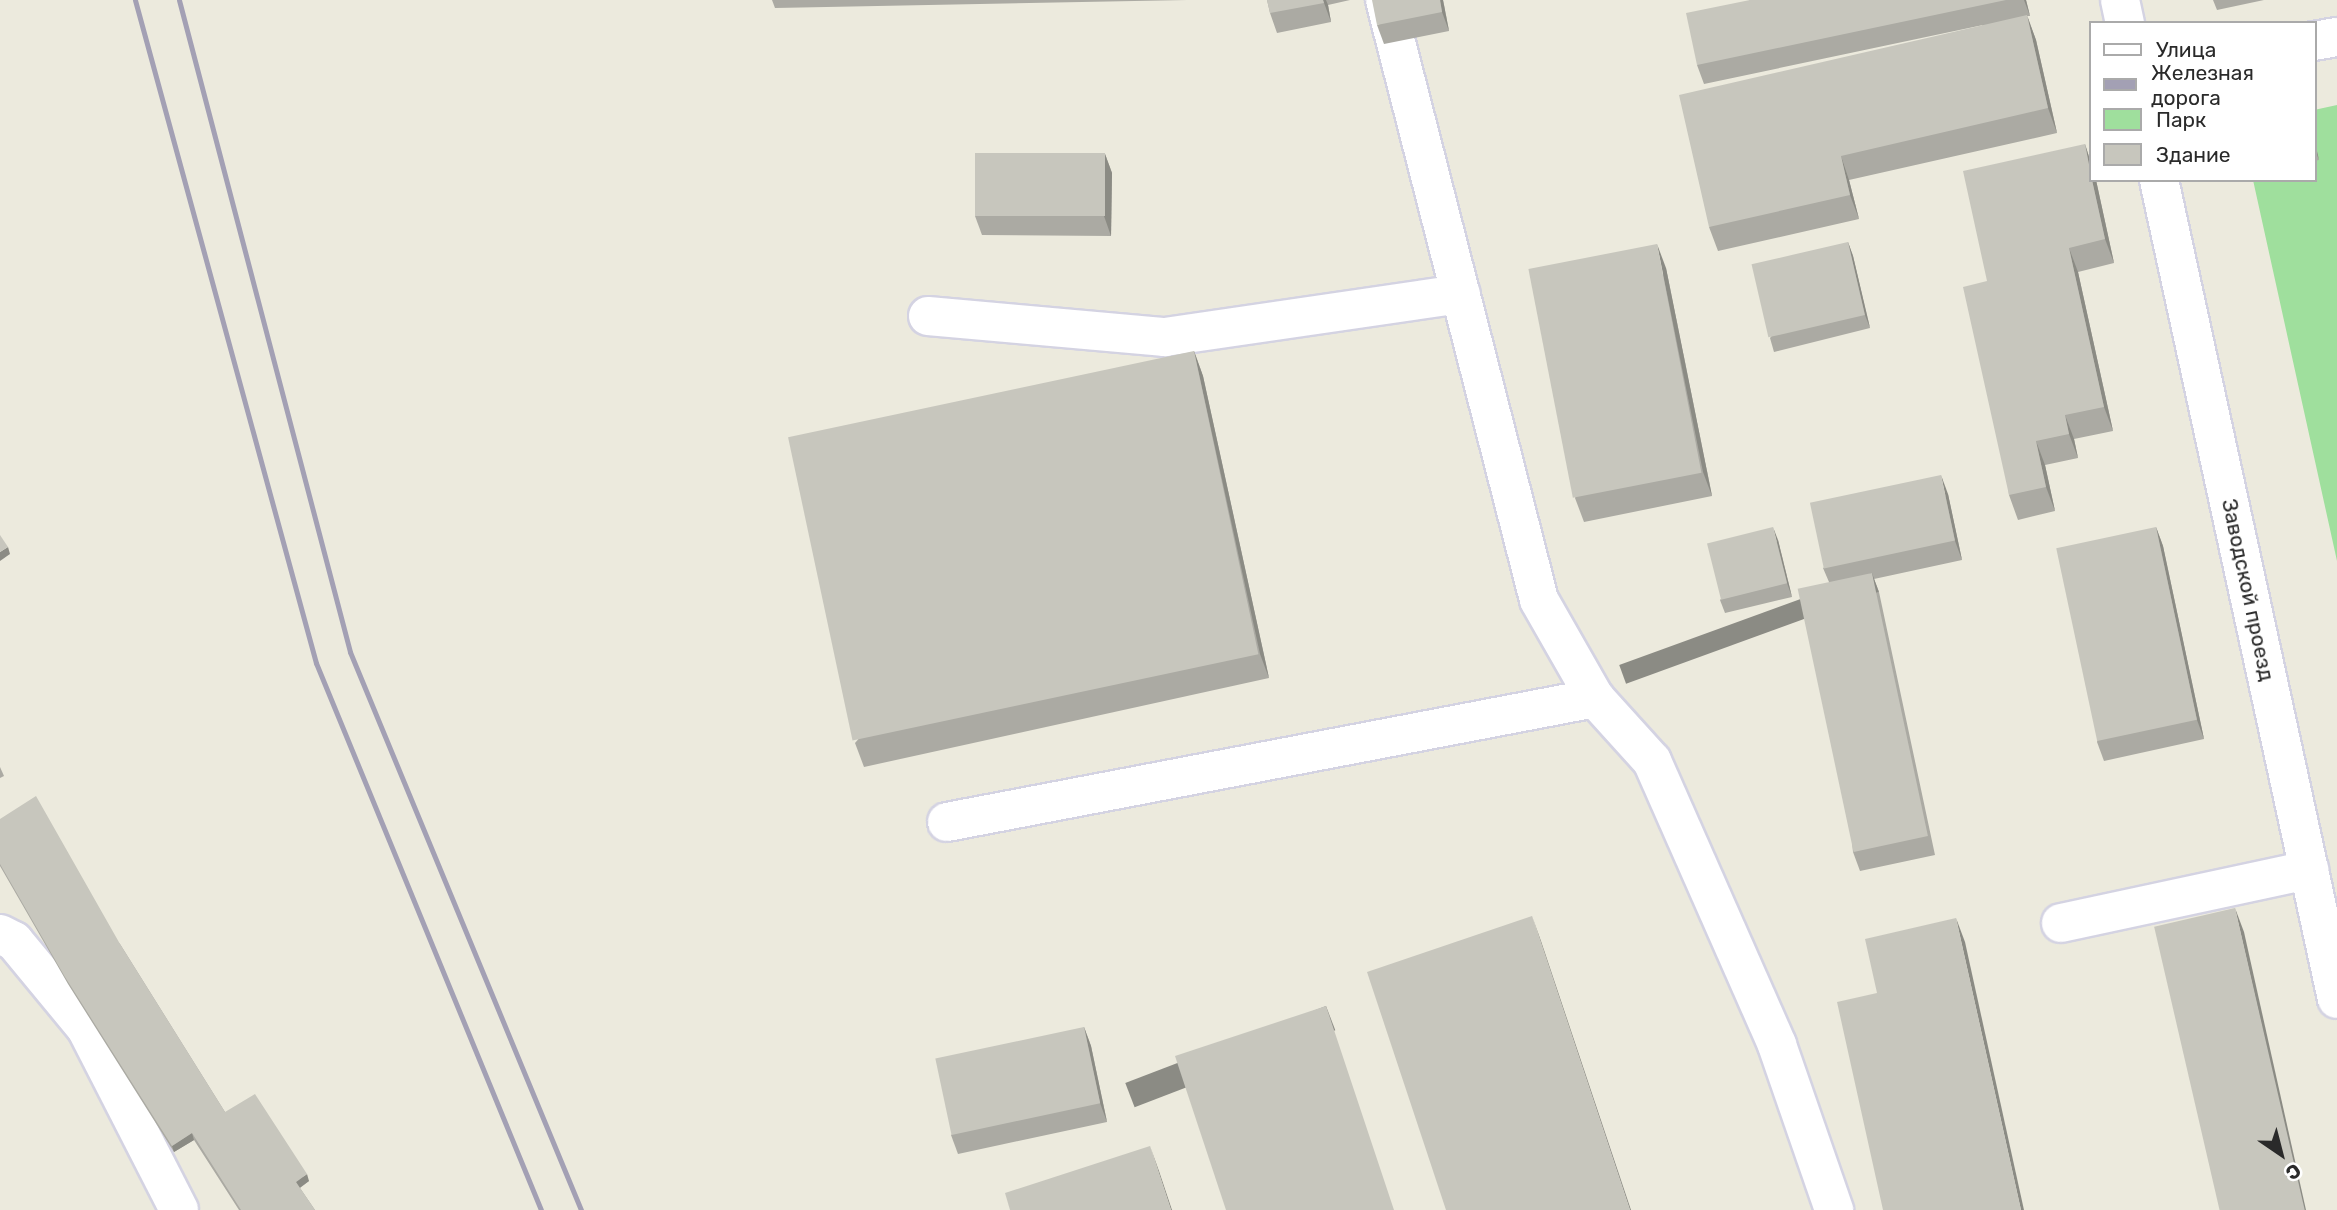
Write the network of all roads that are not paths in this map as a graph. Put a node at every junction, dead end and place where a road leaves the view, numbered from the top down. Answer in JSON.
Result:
{"nodes":[{"id":1,"x":1385,"y":0,"type":"edge"},
{"id":2,"x":2120,"y":0,"type":"edge"},
{"id":3,"x":2124,"y":21,"type":"edge"},
{"id":4,"x":2337,"y":37,"type":"edge"},
{"id":5,"x":2316,"y":41,"type":"edge"},
{"id":6,"x":2159,"y":182,"type":"edge"},
{"id":7,"x":1461,"y":294,"type":"junction"},
{"id":8,"x":928,"y":316,"type":"dead end"},
{"id":9,"x":1595,"y":698,"type":"junction"},
{"id":10,"x":947,"y":822,"type":"dead end"},
{"id":11,"x":2309,"y":870,"type":"junction"},
{"id":12,"x":2061,"y":923,"type":"dead end"},
{"id":13,"x":0,"y":934,"type":"edge"},
{"id":14,"x":2337,"y":999,"type":"edge"},
{"id":15,"x":179,"y":1210,"type":"edge"},
{"id":16,"x":1834,"y":1210,"type":"edge"}],
"edges":[{"from":1,"to":7,"type":"street"},
{"from":2,"to":3,"type":"street"},
{"from":4,"to":5,"type":"street"},
{"from":6,"to":11,"type":"street","name":"Заводской проезд"},
{"from":7,"to":8,"type":"street"},
{"from":7,"to":9,"type":"street"},
{"from":9,"to":10,"type":"street"},
{"from":9,"to":16,"type":"street"},
{"from":11,"to":12,"type":"street"},
{"from":11,"to":14,"type":"street","name":"Заводской проезд"},
{"from":13,"to":15,"type":"street"}]}
